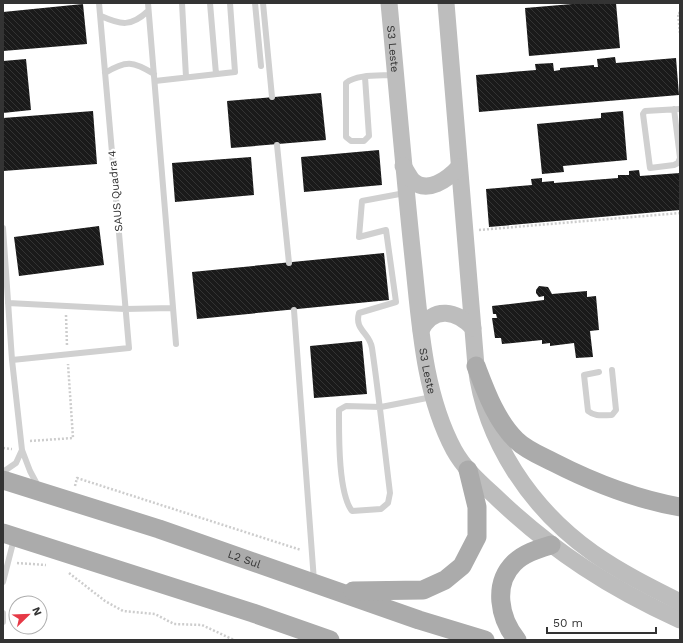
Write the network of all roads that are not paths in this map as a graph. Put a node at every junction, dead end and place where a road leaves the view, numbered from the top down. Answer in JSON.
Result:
{"nodes":[{"id":1,"x":99,"y":3,"type":"edge"},
{"id":2,"x":148,"y":3,"type":"edge"},
{"id":3,"x":182,"y":3,"type":"edge"},
{"id":4,"x":210,"y":3,"type":"edge"},
{"id":5,"x":230,"y":3,"type":"edge"},
{"id":6,"x":255,"y":3,"type":"edge"},
{"id":7,"x":263,"y":3,"type":"edge"},
{"id":8,"x":389,"y":3,"type":"edge"},
{"id":9,"x":446,"y":3,"type":"edge"},
{"id":10,"x":148,"y":11,"type":"junction"},
{"id":11,"x":101,"y":16,"type":"junction"},
{"id":12,"x":261,"y":66,"type":"dead end"},
{"id":13,"x":106,"y":73,"type":"junction"},
{"id":14,"x":154,"y":74,"type":"junction"},
{"id":15,"x":216,"y":74,"type":"junction"},
{"id":16,"x":395,"y":75,"type":"junction"},
{"id":17,"x":186,"y":77,"type":"junction"},
{"id":18,"x":365,"y":77,"type":"junction"},
{"id":19,"x":154,"y":81,"type":"junction"},
{"id":20,"x":272,"y":97,"type":"dead end"},
{"id":21,"x":677,"y":109,"type":"edge"},
{"id":22,"x":277,"y":144,"type":"dead end"},
{"id":23,"x":403,"y":166,"type":"junction"},
{"id":24,"x":459,"y":167,"type":"junction"},
{"id":25,"x":406,"y":193,"type":"junction"},
{"id":26,"x":3,"y":228,"type":"edge"},
{"id":27,"x":289,"y":263,"type":"dead end"},
{"id":28,"x":8,"y":303,"type":"junction"},
{"id":29,"x":173,"y":308,"type":"junction"},
{"id":30,"x":125,"y":309,"type":"junction"},
{"id":31,"x":294,"y":310,"type":"dead end"},
{"id":32,"x":473,"y":328,"type":"junction"},
{"id":33,"x":421,"y":330,"type":"junction"},
{"id":34,"x":176,"y":344,"type":"dead end"},
{"id":35,"x":12,"y":360,"type":"junction"},
{"id":36,"x":476,"y":366,"type":"junction"},
{"id":37,"x":612,"y":370,"type":"dead end"},
{"id":38,"x":600,"y":372,"type":"dead end"},
{"id":39,"x":434,"y":397,"type":"junction"},
{"id":40,"x":381,"y":407,"type":"junction"},
{"id":41,"x":22,"y":450,"type":"junction"},
{"id":42,"x":468,"y":470,"type":"junction"},
{"id":43,"x":3,"y":472,"type":"edge"},
{"id":44,"x":3,"y":480,"type":"edge"},
{"id":45,"x":41,"y":492,"type":"junction"},
{"id":46,"x":680,"y":507,"type":"edge"},
{"id":47,"x":9,"y":534,"type":"edge"},
{"id":48,"x":551,"y":545,"type":"junction"},
{"id":49,"x":3,"y":582,"type":"edge"},
{"id":50,"x":314,"y":582,"type":"junction"},
{"id":51,"x":339,"y":591,"type":"junction"},
{"id":52,"x":680,"y":602,"type":"edge"},
{"id":53,"x":3,"y":613,"type":"edge"},
{"id":54,"x":680,"y":620,"type":"edge"},
{"id":55,"x":3,"y":622,"type":"edge"},
{"id":56,"x":330,"y":640,"type":"edge"},
{"id":57,"x":485,"y":640,"type":"edge"},
{"id":58,"x":517,"y":640,"type":"edge"}],
"edges":[{"from":1,"to":11,"type":"lane","name":"SAUS Quadra 4"},
{"from":2,"to":10,"type":"lane"},
{"from":3,"to":17,"type":"lane"},
{"from":4,"to":15,"type":"lane"},
{"from":5,"to":15,"type":"lane"},
{"from":6,"to":12,"type":"lane"},
{"from":7,"to":20,"type":"lane"},
{"from":8,"to":16,"type":"main road","name":"S3 Leste"},
{"from":9,"to":24,"type":"main road"},
{"from":10,"to":11,"type":"lane"},
{"from":10,"to":14,"type":"lane"},
{"from":11,"to":13,"type":"lane","name":"SAUS Quadra 4"},
{"from":13,"to":14,"type":"lane"},
{"from":13,"to":30,"type":"lane","name":"SAUS Quadra 4"},
{"from":14,"to":19,"type":"lane"},
{"from":15,"to":17,"type":"lane"},
{"from":16,"to":18,"type":"lane"},
{"from":16,"to":23,"type":"main road","name":"S3 Leste"},
{"from":17,"to":19,"type":"lane"},
{"from":18,"to":18,"type":"lane"},
{"from":19,"to":29,"type":"lane"},
{"from":21,"to":21,"type":"lane"},
{"from":22,"to":27,"type":"lane"},
{"from":23,"to":24,"type":"main road"},
{"from":23,"to":25,"type":"main road","name":"S3 Leste"},
{"from":24,"to":32,"type":"main road"},
{"from":25,"to":33,"type":"main road","name":"S3 Leste"},
{"from":25,"to":40,"type":"lane"},
{"from":26,"to":28,"type":"lane"},
{"from":28,"to":30,"type":"lane"},
{"from":28,"to":35,"type":"lane"},
{"from":29,"to":30,"type":"lane"},
{"from":29,"to":34,"type":"lane"},
{"from":30,"to":35,"type":"lane","name":"SAUS Quadra 4"},
{"from":31,"to":50,"type":"lane"},
{"from":32,"to":33,"type":"main road"},
{"from":32,"to":36,"type":"main road"},
{"from":33,"to":39,"type":"main road","name":"S3 Leste"},
{"from":35,"to":41,"type":"lane"},
{"from":36,"to":46,"type":"main road"},
{"from":36,"to":52,"type":"main road"},
{"from":37,"to":38,"type":"lane"},
{"from":39,"to":40,"type":"lane"},
{"from":39,"to":42,"type":"main road","name":"S3 Leste"},
{"from":40,"to":40,"type":"lane"},
{"from":41,"to":43,"type":"lane"},
{"from":41,"to":45,"type":"lane"},
{"from":42,"to":48,"type":"main road","name":"S3 Leste"},
{"from":42,"to":51,"type":"main road"},
{"from":44,"to":45,"type":"main road","name":"L2 Sul"},
{"from":45,"to":50,"type":"main road","name":"L2 Sul"},
{"from":47,"to":49,"type":"lane"},
{"from":47,"to":56,"type":"main road"},
{"from":48,"to":54,"type":"main road","name":"S3 Leste"},
{"from":48,"to":58,"type":"main road"},
{"from":50,"to":51,"type":"main road","name":"L2 Sul"},
{"from":51,"to":57,"type":"main road","name":"L2 Sul"},
{"from":53,"to":55,"type":"lane"}]}
